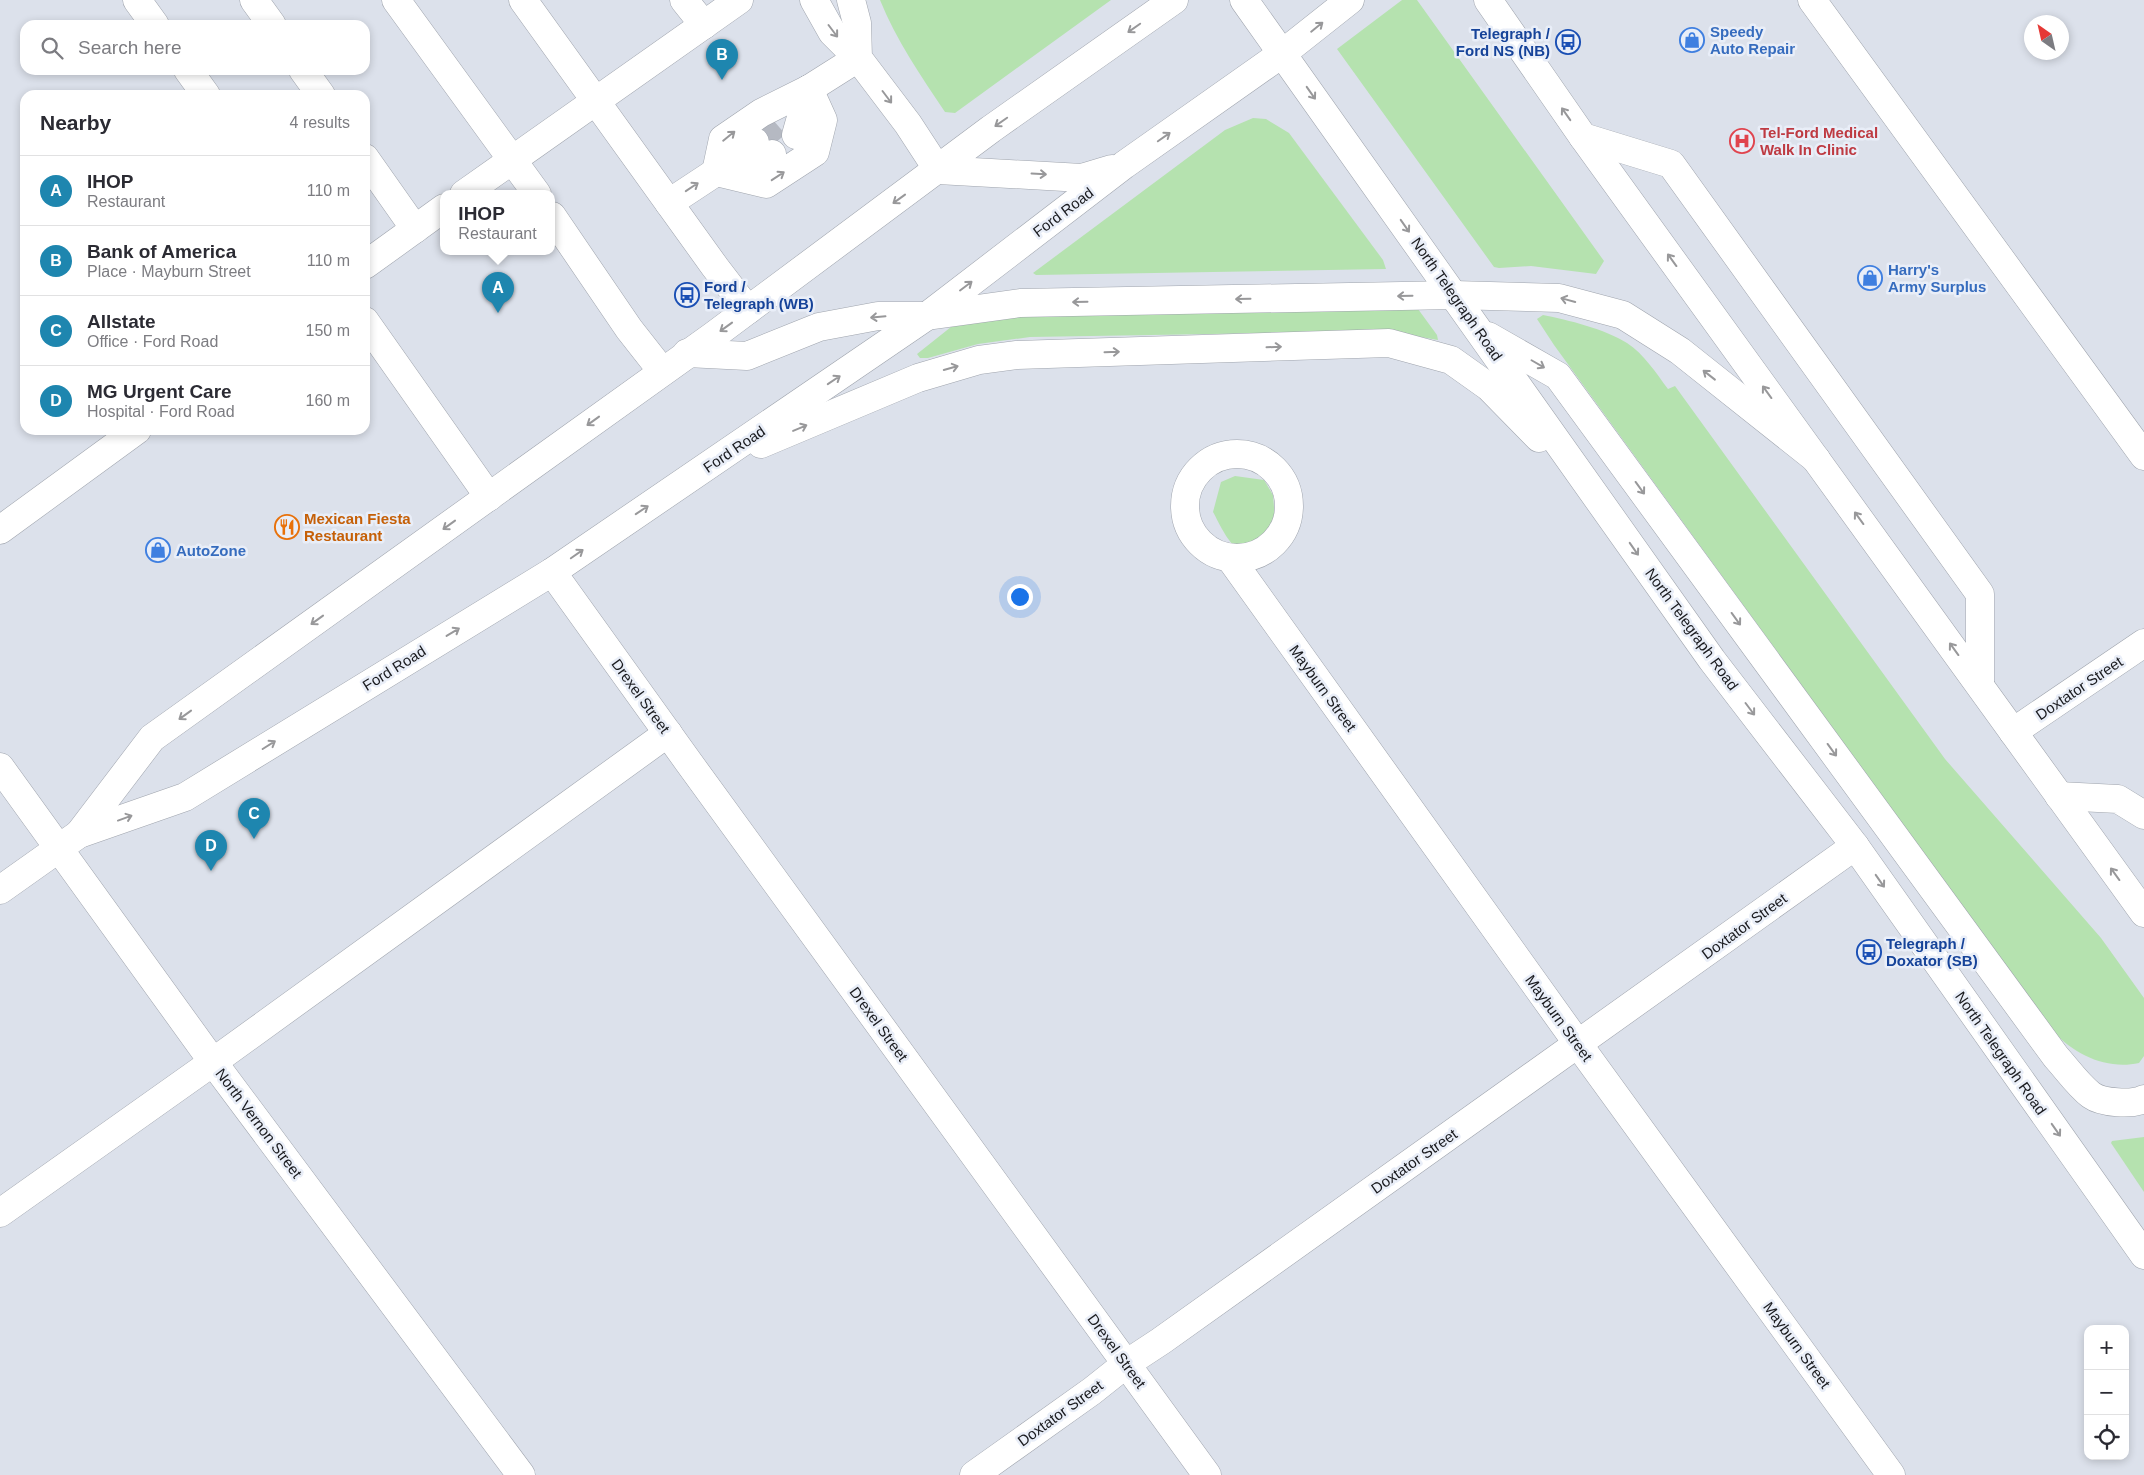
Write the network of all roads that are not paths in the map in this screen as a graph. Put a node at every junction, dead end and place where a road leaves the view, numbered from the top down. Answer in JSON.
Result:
{"nodes":[{"id":1,"x":137,"y":0,"type":"edge"},
{"id":2,"x":254,"y":0,"type":"edge"},
{"id":3,"x":396,"y":0,"type":"edge"},
{"id":4,"x":523,"y":0,"type":"edge"},
{"id":5,"x":684,"y":0,"type":"edge"},
{"id":6,"x":739,"y":0,"type":"edge"},
{"id":7,"x":814,"y":0,"type":"edge"},
{"id":8,"x":851,"y":0,"type":"edge"},
{"id":9,"x":1174,"y":0,"type":"edge"},
{"id":10,"x":1244,"y":0,"type":"edge"},
{"id":11,"x":1350,"y":0,"type":"edge"},
{"id":12,"x":1488,"y":0,"type":"edge"},
{"id":13,"x":1812,"y":0,"type":"edge"},
{"id":14,"x":151,"y":20,"type":"edge"},
{"id":15,"x":268,"y":20,"type":"edge"},
{"id":16,"x":704,"y":25,"type":"junction"},
{"id":17,"x":1283,"y":54,"type":"junction"},
{"id":18,"x":858,"y":58,"type":"junction"},
{"id":19,"x":192,"y":75,"type":"edge"},
{"id":20,"x":307,"y":75,"type":"edge"},
{"id":21,"x":808,"y":89,"type":"junction"},
{"id":22,"x":202,"y":90,"type":"edge"},
{"id":23,"x":317,"y":90,"type":"edge"},
{"id":24,"x":596,"y":102,"type":"junction"},
{"id":25,"x":786,"y":129,"type":"tunnel mouth"},
{"id":26,"x":1583,"y":137,"type":"junction"},
{"id":27,"x":764,"y":148,"type":"tunnel mouth"},
{"id":28,"x":513,"y":159,"type":"junction"},
{"id":29,"x":370,"y":165,"type":"edge"},
{"id":30,"x":1124,"y":165,"type":"junction"},
{"id":31,"x":938,"y":170,"type":"junction"},
{"id":32,"x":716,"y":172,"type":"junction"},
{"id":33,"x":470,"y":190,"type":"edge"},
{"id":34,"x":534,"y":190,"type":"edge"},
{"id":35,"x":669,"y":203,"type":"junction"},
{"id":36,"x":440,"y":211,"type":"edge"},
{"id":37,"x":555,"y":220,"type":"edge"},
{"id":38,"x":415,"y":229,"type":"junction"},
{"id":39,"x":370,"y":261,"type":"edge"},
{"id":40,"x":1454,"y":295,"type":"junction"},
{"id":41,"x":748,"y":310,"type":"junction"},
{"id":42,"x":927,"y":316,"type":"junction"},
{"id":43,"x":370,"y":328,"type":"edge"},
{"id":44,"x":1480,"y":331,"type":"junction"},
{"id":45,"x":687,"y":353,"type":"junction"},
{"id":46,"x":662,"y":371,"type":"junction"},
{"id":47,"x":130,"y":435,"type":"edge"},
{"id":48,"x":2144,"y":456,"type":"edge"},
{"id":49,"x":1816,"y":459,"type":"junction"},
{"id":50,"x":707,"y":467,"type":"junction"},
{"id":51,"x":1596,"y":495,"type":"junction"},
{"id":52,"x":489,"y":497,"type":"junction"},
{"id":53,"x":0,"y":530,"type":"edge"},
{"id":54,"x":1230,"y":558,"type":"dead end"},
{"id":55,"x":552,"y":572,"type":"junction"},
{"id":56,"x":2144,"y":643,"type":"edge"},
{"id":57,"x":1980,"y":684,"type":"junction"},
{"id":58,"x":2013,"y":732,"type":"junction"},
{"id":59,"x":668,"y":734,"type":"junction"},
{"id":60,"x":0,"y":768,"type":"edge"},
{"id":61,"x":2059,"y":796,"type":"junction"},
{"id":62,"x":2144,"y":815,"type":"edge"},
{"id":63,"x":69,"y":841,"type":"junction"},
{"id":64,"x":1855,"y":846,"type":"junction"},
{"id":65,"x":0,"y":890,"type":"edge"},
{"id":66,"x":2144,"y":913,"type":"edge"},
{"id":67,"x":1578,"y":1044,"type":"junction"},
{"id":68,"x":213,"y":1062,"type":"junction"},
{"id":69,"x":2144,"y":1099,"type":"edge"},
{"id":70,"x":0,"y":1213,"type":"edge"},
{"id":71,"x":2144,"y":1255,"type":"edge"},
{"id":72,"x":1126,"y":1364,"type":"junction"},
{"id":73,"x":521,"y":1475,"type":"edge"},
{"id":74,"x":974,"y":1475,"type":"edge"},
{"id":75,"x":1207,"y":1475,"type":"edge"},
{"id":76,"x":1891,"y":1475,"type":"edge"}],
"edges":[{"from":1,"to":14,"type":"main road"},
{"from":2,"to":15,"type":"main road"},
{"from":3,"to":28,"type":"main road"},
{"from":4,"to":24,"type":"main road"},
{"from":5,"to":16,"type":"main road"},
{"from":6,"to":16,"type":"main road"},
{"from":7,"to":18,"type":"main road","one_way":true},
{"from":8,"to":18,"type":"main road"},
{"from":9,"to":31,"type":"main road","name":"Ford Road","one_way":true},
{"from":10,"to":17,"type":"main road","name":"North Telegraph Road"},
{"from":17,"to":11,"type":"main road","name":"Ford Road","one_way":true},
{"from":26,"to":12,"type":"main road","one_way":true},
{"from":13,"to":48,"type":"main road"},
{"from":16,"to":24,"type":"main road"},
{"from":30,"to":17,"type":"main road","name":"Ford Road","one_way":true},
{"from":17,"to":40,"type":"main road","name":"North Telegraph Road","one_way":true},
{"from":18,"to":21,"type":"main road"},
{"from":18,"to":31,"type":"main road","one_way":true},
{"from":19,"to":22,"type":"main road"},
{"from":20,"to":23,"type":"main road"},
{"from":21,"to":25,"type":"main road"},
{"from":32,"to":21,"type":"main road","one_way":true},
{"from":32,"to":21,"type":"main road","one_way":true},
{"from":24,"to":28,"type":"main road"},
{"from":24,"to":35,"type":"main road"},
{"from":49,"to":26,"type":"main road","one_way":true},
{"from":26,"to":57,"type":"main road"},
{"from":27,"to":32,"type":"main road"},
{"from":28,"to":33,"type":"main road"},
{"from":28,"to":34,"type":"main road"},
{"from":29,"to":38,"type":"main road"},
{"from":31,"to":30,"type":"main road","one_way":true},
{"from":42,"to":30,"type":"main road","name":"Ford Road","one_way":true},
{"from":31,"to":41,"type":"main road","name":"Ford Road","one_way":true},
{"from":35,"to":32,"type":"main road","one_way":true},
{"from":35,"to":41,"type":"main road"},
{"from":36,"to":38,"type":"main road"},
{"from":37,"to":46,"type":"main road"},
{"from":38,"to":39,"type":"main road"},
{"from":40,"to":42,"type":"main road","one_way":true},
{"from":40,"to":44,"type":"main road","name":"North Telegraph Road"},
{"from":49,"to":40,"type":"main road","one_way":true},
{"from":41,"to":45,"type":"main road","name":"Ford Road","one_way":true},
{"from":42,"to":45,"type":"main road","one_way":true},
{"from":50,"to":42,"type":"main road","name":"Ford Road","one_way":true},
{"from":43,"to":52,"type":"main road"},
{"from":44,"to":51,"type":"main road","name":"North Telegraph Road"},
{"from":44,"to":69,"type":"main road","one_way":true},
{"from":45,"to":46,"type":"main road","name":"Ford Road"},
{"from":46,"to":52,"type":"main road","name":"Ford Road","one_way":true},
{"from":47,"to":53,"type":"main road"},
{"from":57,"to":49,"type":"main road","one_way":true},
{"from":50,"to":51,"type":"main road","one_way":true},
{"from":55,"to":50,"type":"main road","name":"Ford Road","one_way":true},
{"from":51,"to":64,"type":"main road","name":"North Telegraph Road","one_way":true},
{"from":52,"to":63,"type":"main road","name":"Ford Road","one_way":true},
{"from":54,"to":67,"type":"main road","name":"Mayburn Street"},
{"from":55,"to":59,"type":"main road","name":"Drexel Street"},
{"from":63,"to":55,"type":"main road","name":"Ford Road","one_way":true},
{"from":56,"to":58,"type":"main road","name":"Doxtator Street"},
{"from":57,"to":58,"type":"main road"},
{"from":58,"to":61,"type":"main road"},
{"from":59,"to":68,"type":"main road"},
{"from":59,"to":72,"type":"main road","name":"Drexel Street"},
{"from":60,"to":63,"type":"main road","name":"North Vernon Street"},
{"from":61,"to":62,"type":"main road"},
{"from":66,"to":61,"type":"main road","one_way":true},
{"from":63,"to":65,"type":"main road","name":"Ford Road"},
{"from":63,"to":68,"type":"main road","name":"North Vernon Street"},
{"from":64,"to":67,"type":"main road","name":"Doxtator Street"},
{"from":64,"to":71,"type":"main road","name":"North Telegraph Road","one_way":true},
{"from":67,"to":72,"type":"main road","name":"Doxtator Street"},
{"from":67,"to":76,"type":"main road","name":"Mayburn Street"},
{"from":68,"to":70,"type":"main road"},
{"from":68,"to":73,"type":"main road","name":"North Vernon Street"},
{"from":72,"to":74,"type":"main road","name":"Doxtator Street"},
{"from":72,"to":75,"type":"main road","name":"Drexel Street"}]}
